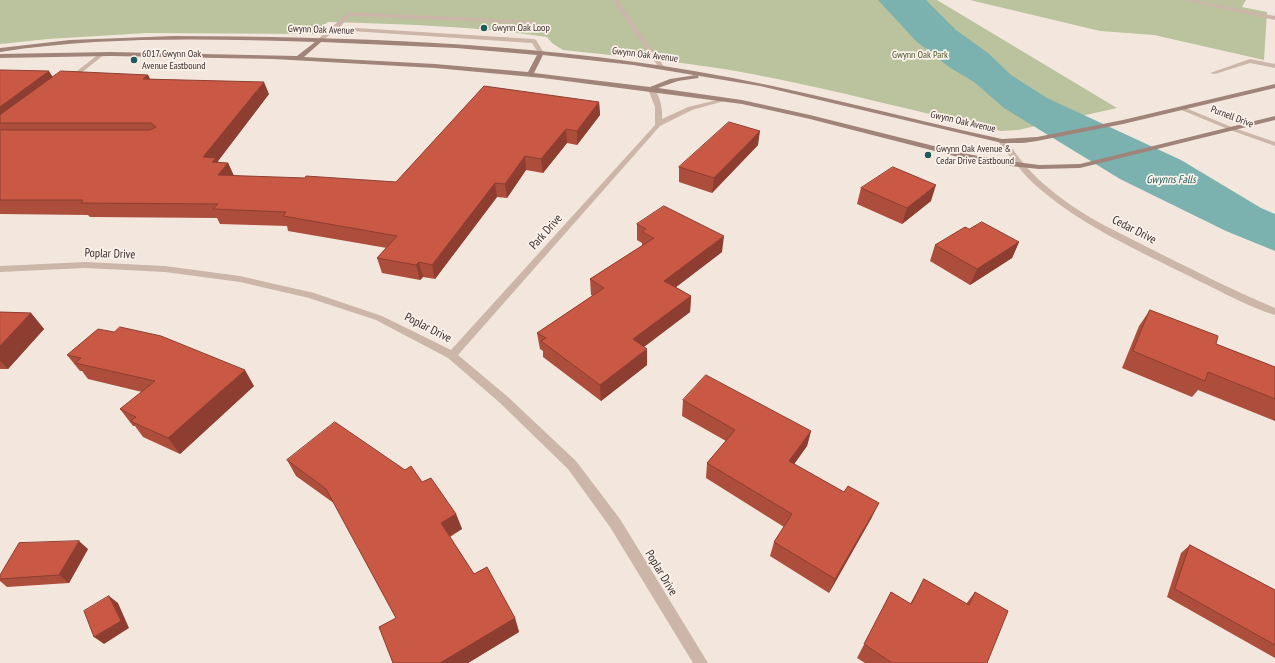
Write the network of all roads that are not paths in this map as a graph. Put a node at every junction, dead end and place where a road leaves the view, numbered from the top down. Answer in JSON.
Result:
{"nodes":[{"id":1,"x":615,"y":0,"type":"edge"},
{"id":2,"x":1186,"y":0,"type":"edge"},
{"id":3,"x":1275,"y":18,"type":"edge"},
{"id":4,"x":534,"y":23,"type":"dead end"},
{"id":5,"x":335,"y":28,"type":"junction"},
{"id":6,"x":320,"y":40,"type":"junction"},
{"id":7,"x":0,"y":50,"type":"edge"},
{"id":8,"x":541,"y":53,"type":"junction"},
{"id":9,"x":102,"y":54,"type":"junction"},
{"id":10,"x":0,"y":56,"type":"edge"},
{"id":11,"x":300,"y":57,"type":"junction"},
{"id":12,"x":1275,"y":66,"type":"edge"},
{"id":13,"x":662,"y":68,"type":"junction"},
{"id":14,"x":1212,"y":73,"type":"dead end"},
{"id":15,"x":530,"y":74,"type":"junction"},
{"id":16,"x":732,"y":78,"type":"junction"},
{"id":17,"x":60,"y":86,"type":"edge"},
{"id":18,"x":1275,"y":86,"type":"edge"},
{"id":19,"x":650,"y":89,"type":"junction"},
{"id":20,"x":725,"y":100,"type":"junction"},
{"id":21,"x":1181,"y":108,"type":"junction"},
{"id":22,"x":1275,"y":118,"type":"edge"},
{"id":23,"x":658,"y":125,"type":"junction"},
{"id":24,"x":1232,"y":129,"type":"junction"},
{"id":25,"x":1002,"y":141,"type":"junction"},
{"id":26,"x":1275,"y":144,"type":"edge"},
{"id":27,"x":1022,"y":166,"type":"junction"},
{"id":28,"x":0,"y":269,"type":"edge"},
{"id":29,"x":1275,"y":312,"type":"edge"},
{"id":30,"x":452,"y":355,"type":"junction"},
{"id":31,"x":701,"y":663,"type":"edge"}],
"edges":[{"from":1,"to":13,"type":"street"},
{"from":2,"to":3,"type":"street"},
{"from":4,"to":5,"type":"street"},
{"from":5,"to":6,"type":"street"},
{"from":5,"to":8,"type":"street"},
{"from":6,"to":7,"type":"main road","name":"Gwynn Oak Avenue"},
{"from":6,"to":8,"type":"main road","name":"Gwynn Oak Avenue"},
{"from":6,"to":11,"type":"main road"},
{"from":8,"to":13,"type":"main road","name":"Gwynn Oak Avenue"},
{"from":8,"to":15,"type":"main road"},
{"from":9,"to":10,"type":"main road"},
{"from":9,"to":11,"type":"main road"},
{"from":9,"to":17,"type":"street"},
{"from":11,"to":15,"type":"main road"},
{"from":12,"to":14,"type":"street"},
{"from":13,"to":16,"type":"main road","name":"Gwynn Oak Avenue"},
{"from":15,"to":19,"type":"main road"},
{"from":16,"to":19,"type":"main road"},
{"from":16,"to":25,"type":"main road","name":"Gwynn Oak Avenue"},
{"from":18,"to":21,"type":"main road","name":"Gwynn Oak Avenue"},
{"from":19,"to":20,"type":"main road"},
{"from":19,"to":23,"type":"street"},
{"from":20,"to":23,"type":"street","name":"Park Drive"},
{"from":20,"to":27,"type":"main road"},
{"from":21,"to":24,"type":"street","name":"Purnell Drive"},
{"from":21,"to":25,"type":"main road","name":"Gwynn Oak Avenue"},
{"from":22,"to":24,"type":"main road"},
{"from":23,"to":30,"type":"street","name":"Park Drive"},
{"from":24,"to":26,"type":"street","name":"Purnell Drive"},
{"from":24,"to":27,"type":"main road"},
{"from":25,"to":27,"type":"street","name":"Cedar Drive"},
{"from":27,"to":29,"type":"street","name":"Cedar Drive"},
{"from":28,"to":30,"type":"street","name":"Poplar Drive"},
{"from":30,"to":31,"type":"street","name":"Poplar Drive"}]}
